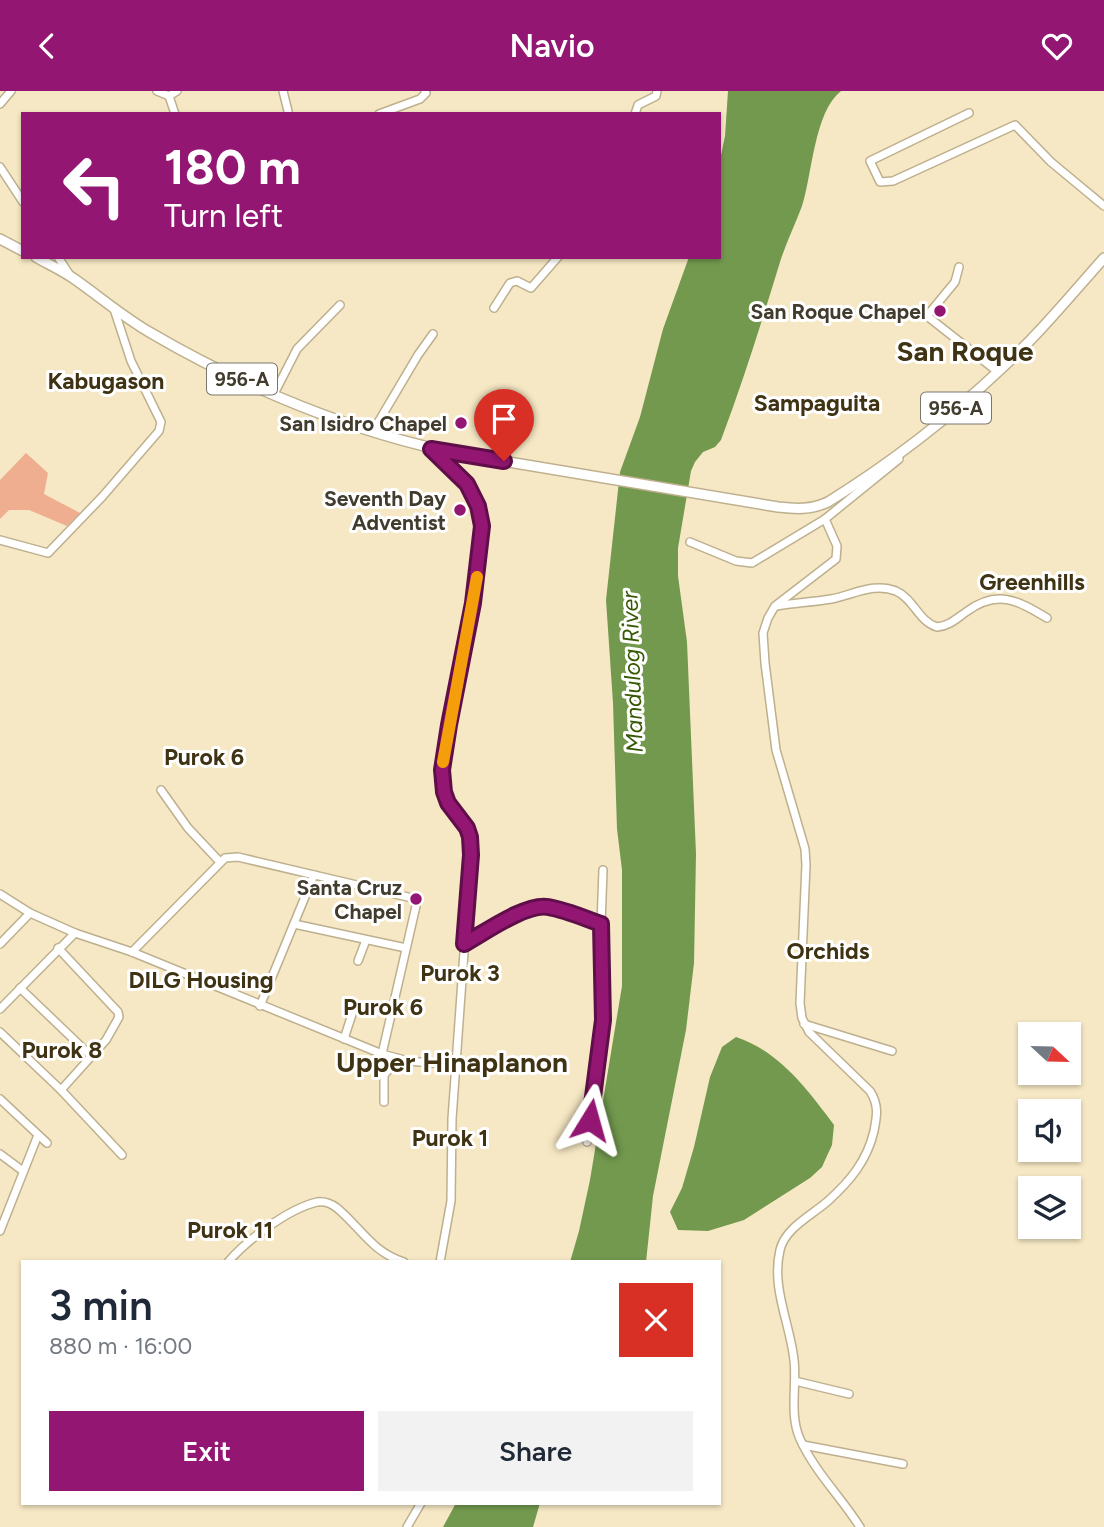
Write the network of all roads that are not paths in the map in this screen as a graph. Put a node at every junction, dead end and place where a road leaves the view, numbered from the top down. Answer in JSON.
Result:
{"nodes":[{"id":1,"x":11,"y":91,"type":"edge"},
{"id":2,"x":158,"y":91,"type":"edge"},
{"id":3,"x":177,"y":91,"type":"edge"},
{"id":4,"x":283,"y":91,"type":"edge"},
{"id":5,"x":425,"y":91,"type":"edge"},
{"id":6,"x":657,"y":91,"type":"edge"},
{"id":7,"x":169,"y":96,"type":"junction"},
{"id":8,"x":0,"y":104,"type":"edge"},
{"id":9,"x":288,"y":111,"type":"dead end"},
{"id":10,"x":173,"y":112,"type":"edge"},
{"id":11,"x":384,"y":112,"type":"edge"},
{"id":12,"x":636,"y":112,"type":"edge"},
{"id":13,"x":969,"y":114,"type":"dead end"},
{"id":14,"x":0,"y":167,"type":"edge"},
{"id":15,"x":21,"y":199,"type":"edge"},
{"id":16,"x":1104,"y":207,"type":"edge"},
{"id":17,"x":0,"y":239,"type":"edge"},
{"id":18,"x":21,"y":250,"type":"edge"},
{"id":19,"x":1104,"y":258,"type":"edge"},
{"id":20,"x":40,"y":259,"type":"edge"},
{"id":21,"x":59,"y":259,"type":"edge"},
{"id":22,"x":556,"y":259,"type":"edge"},
{"id":23,"x":960,"y":267,"type":"dead end"},
{"id":24,"x":70,"y":276,"type":"junction"},
{"id":25,"x":340,"y":305,"type":"dead end"},
{"id":26,"x":114,"y":308,"type":"junction"},
{"id":27,"x":494,"y":308,"type":"dead end"},
{"id":28,"x":433,"y":334,"type":"dead end"},
{"id":29,"x":998,"y":372,"type":"junction"},
{"id":30,"x":274,"y":394,"type":"junction"},
{"id":31,"x":373,"y":431,"type":"junction"},
{"id":32,"x":910,"y":444,"type":"junction"},
{"id":33,"x":431,"y":449,"type":"junction"},
{"id":34,"x":825,"y":519,"type":"junction"},
{"id":35,"x":0,"y":540,"type":"edge"},
{"id":36,"x":690,"y":541,"type":"dead end"},
{"id":37,"x":775,"y":606,"type":"junction"},
{"id":38,"x":1047,"y":618,"type":"dead end"},
{"id":39,"x":161,"y":790,"type":"dead end"},
{"id":40,"x":220,"y":862,"type":"junction"},
{"id":41,"x":603,"y":870,"type":"dead end"},
{"id":42,"x":314,"y":875,"type":"junction"},
{"id":43,"x":0,"y":894,"type":"edge"},
{"id":44,"x":30,"y":913,"type":"junction"},
{"id":45,"x":294,"y":924,"type":"junction"},
{"id":46,"x":601,"y":924,"type":"junction"},
{"id":47,"x":75,"y":933,"type":"junction"},
{"id":48,"x":366,"y":940,"type":"junction"},
{"id":49,"x":0,"y":944,"type":"edge"},
{"id":50,"x":464,"y":944,"type":"junction"},
{"id":51,"x":58,"y":948,"type":"junction"},
{"id":52,"x":406,"y":949,"type":"junction"},
{"id":53,"x":132,"y":952,"type":"junction"},
{"id":54,"x":358,"y":961,"type":"dead end"},
{"id":55,"x":20,"y":988,"type":"junction"},
{"id":56,"x":355,"y":1005,"type":"dead end"},
{"id":57,"x":260,"y":1006,"type":"junction"},
{"id":58,"x":0,"y":1009,"type":"edge"},
{"id":59,"x":804,"y":1024,"type":"junction"},
{"id":60,"x":0,"y":1032,"type":"edge"},
{"id":61,"x":344,"y":1039,"type":"junction"},
{"id":62,"x":892,"y":1051,"type":"dead end"},
{"id":63,"x":382,"y":1054,"type":"junction"},
{"id":64,"x":91,"y":1056,"type":"junction"},
{"id":65,"x":398,"y":1059,"type":"junction"},
{"id":66,"x":456,"y":1065,"type":"junction"},
{"id":67,"x":61,"y":1090,"type":"junction"},
{"id":68,"x":0,"y":1099,"type":"edge"},
{"id":69,"x":384,"y":1102,"type":"dead end"},
{"id":70,"x":37,"y":1135,"type":"junction"},
{"id":71,"x":587,"y":1142,"type":"dead end"},
{"id":72,"x":47,"y":1143,"type":"dead end"},
{"id":73,"x":0,"y":1154,"type":"edge"},
{"id":74,"x":122,"y":1155,"type":"dead end"},
{"id":75,"x":23,"y":1171,"type":"junction"},
{"id":76,"x":0,"y":1231,"type":"edge"},
{"id":77,"x":230,"y":1260,"type":"edge"},
{"id":78,"x":400,"y":1260,"type":"edge"},
{"id":79,"x":440,"y":1260,"type":"edge"},
{"id":80,"x":795,"y":1381,"type":"junction"},
{"id":81,"x":849,"y":1394,"type":"dead end"},
{"id":82,"x":803,"y":1445,"type":"junction"},
{"id":83,"x":903,"y":1464,"type":"dead end"},
{"id":84,"x":420,"y":1505,"type":"edge"},
{"id":85,"x":407,"y":1527,"type":"edge"},
{"id":86,"x":860,"y":1527,"type":"edge"}],
"edges":[{"from":1,"to":8,"type":"street"},
{"from":2,"to":7,"type":"street"},
{"from":3,"to":7,"type":"street"},
{"from":4,"to":9,"type":"street"},
{"from":5,"to":11,"type":"street"},
{"from":6,"to":12,"type":"street"},
{"from":7,"to":10,"type":"street"},
{"from":13,"to":16,"type":"street"},
{"from":14,"to":15,"type":"street"},
{"from":17,"to":18,"type":"main road"},
{"from":19,"to":29,"type":"main road","number":"956-A"},
{"from":20,"to":24,"type":"main road","number":"956-A"},
{"from":21,"to":24,"type":"street","number":"956-A"},
{"from":22,"to":27,"type":"street"},
{"from":23,"to":29,"type":"street"},
{"from":24,"to":26,"type":"main road","number":"956-A"},
{"from":25,"to":30,"type":"street"},
{"from":26,"to":30,"type":"main road","number":"956-A"},
{"from":26,"to":35,"type":"street"},
{"from":28,"to":31,"type":"street"},
{"from":29,"to":32,"type":"main road","number":"956-A"},
{"from":30,"to":31,"type":"main road","number":"956-A"},
{"from":31,"to":33,"type":"main road","number":"956-A"},
{"from":32,"to":33,"type":"main road","number":"956-A"},
{"from":32,"to":34,"type":"street"},
{"from":33,"to":50,"type":"street"},
{"from":34,"to":36,"type":"street"},
{"from":34,"to":37,"type":"street"},
{"from":37,"to":38,"type":"street"},
{"from":37,"to":59,"type":"street"},
{"from":39,"to":40,"type":"street"},
{"from":40,"to":42,"type":"street"},
{"from":40,"to":53,"type":"street"},
{"from":41,"to":46,"type":"street"},
{"from":42,"to":45,"type":"street"},
{"from":42,"to":52,"type":"street"},
{"from":43,"to":44,"type":"street"},
{"from":44,"to":47,"type":"street"},
{"from":44,"to":49,"type":"street"},
{"from":45,"to":48,"type":"street"},
{"from":45,"to":57,"type":"street"},
{"from":46,"to":50,"type":"street"},
{"from":46,"to":71,"type":"street"},
{"from":47,"to":51,"type":"street"},
{"from":47,"to":53,"type":"street"},
{"from":48,"to":52,"type":"street"},
{"from":48,"to":54,"type":"street"},
{"from":50,"to":66,"type":"street"},
{"from":51,"to":55,"type":"street"},
{"from":51,"to":64,"type":"street"},
{"from":52,"to":63,"type":"street"},
{"from":53,"to":57,"type":"street"},
{"from":55,"to":58,"type":"street"},
{"from":55,"to":64,"type":"street"},
{"from":56,"to":61,"type":"street"},
{"from":57,"to":61,"type":"street"},
{"from":59,"to":62,"type":"street"},
{"from":59,"to":80,"type":"street"},
{"from":60,"to":67,"type":"street"},
{"from":61,"to":63,"type":"street"},
{"from":63,"to":65,"type":"street"},
{"from":64,"to":67,"type":"street"},
{"from":65,"to":66,"type":"street"},
{"from":65,"to":69,"type":"street"},
{"from":66,"to":79,"type":"street"},
{"from":67,"to":74,"type":"street"},
{"from":68,"to":70,"type":"street"},
{"from":70,"to":72,"type":"street"},
{"from":70,"to":75,"type":"street"},
{"from":73,"to":75,"type":"street"},
{"from":75,"to":76,"type":"street"},
{"from":77,"to":78,"type":"street"},
{"from":80,"to":81,"type":"street"},
{"from":80,"to":82,"type":"street"},
{"from":82,"to":83,"type":"street"},
{"from":82,"to":86,"type":"street"},
{"from":84,"to":85,"type":"street"}]}
